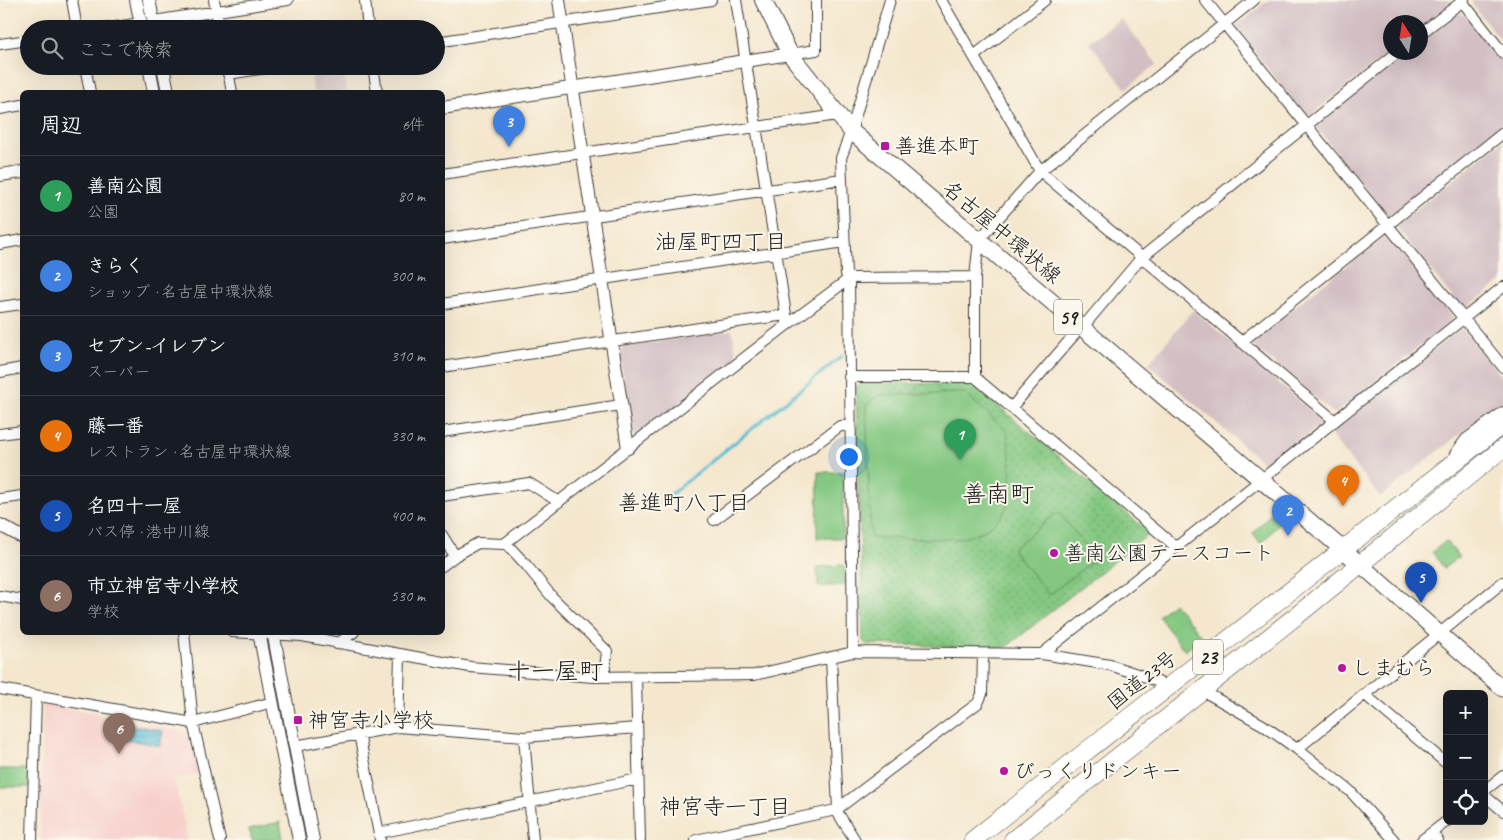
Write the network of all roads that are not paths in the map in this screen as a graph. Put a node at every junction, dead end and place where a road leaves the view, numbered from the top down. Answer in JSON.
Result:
{"nodes":[{"id":1,"x":72,"y":0,"type":"edge"},
{"id":2,"x":136,"y":0,"type":"edge"},
{"id":3,"x":149,"y":0,"type":"edge"},
{"id":4,"x":214,"y":0,"type":"edge"},
{"id":5,"x":288,"y":0,"type":"edge"},
{"id":6,"x":365,"y":0,"type":"edge"},
{"id":7,"x":559,"y":0,"type":"edge"},
{"id":8,"x":711,"y":0,"type":"edge"},
{"id":9,"x":736,"y":0,"type":"edge"},
{"id":10,"x":763,"y":0,"type":"edge"},
{"id":11,"x":816,"y":0,"type":"edge"},
{"id":12,"x":890,"y":0,"type":"edge"},
{"id":13,"x":941,"y":0,"type":"edge"},
{"id":14,"x":1044,"y":0,"type":"edge"},
{"id":15,"x":1205,"y":0,"type":"edge"},
{"id":16,"x":1254,"y":0,"type":"edge"},
{"id":17,"x":1462,"y":1,"type":"edge"},
{"id":18,"x":216,"y":12,"type":"junction"},
{"id":19,"x":75,"y":20,"type":"edge"},
{"id":20,"x":140,"y":20,"type":"edge"},
{"id":21,"x":154,"y":20,"type":"edge"},
{"id":22,"x":178,"y":20,"type":"edge"},
{"id":23,"x":218,"y":20,"type":"edge"},
{"id":24,"x":367,"y":20,"type":"edge"},
{"id":25,"x":562,"y":23,"type":"junction"},
{"id":26,"x":1224,"y":24,"type":"junction"},
{"id":27,"x":1428,"y":28,"type":"edge"},
{"id":28,"x":20,"y":41,"type":"edge"},
{"id":29,"x":445,"y":41,"type":"edge"},
{"id":30,"x":0,"y":44,"type":"edge"},
{"id":31,"x":1503,"y":53,"type":"edge"},
{"id":32,"x":790,"y":54,"type":"junction"},
{"id":33,"x":974,"y":56,"type":"junction"},
{"id":34,"x":1388,"y":60,"type":"edge"},
{"id":35,"x":746,"y":61,"type":"junction"},
{"id":36,"x":87,"y":75,"type":"edge"},
{"id":37,"x":151,"y":75,"type":"edge"},
{"id":38,"x":165,"y":75,"type":"edge"},
{"id":39,"x":229,"y":75,"type":"edge"},
{"id":40,"x":374,"y":75,"type":"edge"},
{"id":41,"x":572,"y":88,"type":"junction"},
{"id":42,"x":90,"y":90,"type":"edge"},
{"id":43,"x":154,"y":90,"type":"edge"},
{"id":44,"x":168,"y":90,"type":"edge"},
{"id":45,"x":232,"y":90,"type":"edge"},
{"id":46,"x":377,"y":90,"type":"edge"},
{"id":47,"x":20,"y":105,"type":"edge"},
{"id":48,"x":445,"y":108,"type":"edge"},
{"id":49,"x":0,"y":109,"type":"edge"},
{"id":50,"x":838,"y":115,"type":"junction"},
{"id":51,"x":1307,"y":124,"type":"junction"},
{"id":52,"x":756,"y":128,"type":"junction"},
{"id":53,"x":851,"y":131,"type":"junction"},
{"id":54,"x":1503,"y":133,"type":"edge"},
{"id":55,"x":582,"y":154,"type":"junction"},
{"id":56,"x":1040,"y":171,"type":"junction"},
{"id":57,"x":20,"y":172,"type":"edge"},
{"id":58,"x":445,"y":174,"type":"edge"},
{"id":59,"x":0,"y":175,"type":"edge"},
{"id":60,"x":842,"y":179,"type":"junction"},
{"id":61,"x":766,"y":190,"type":"junction"},
{"id":62,"x":592,"y":216,"type":"junction"},
{"id":63,"x":1388,"y":225,"type":"junction"},
{"id":64,"x":445,"y":239,"type":"edge"},
{"id":65,"x":20,"y":240,"type":"edge"},
{"id":66,"x":979,"y":240,"type":"junction"},
{"id":67,"x":844,"y":242,"type":"junction"},
{"id":68,"x":0,"y":244,"type":"edge"},
{"id":69,"x":776,"y":252,"type":"junction"},
{"id":70,"x":1141,"y":258,"type":"junction"},
{"id":71,"x":975,"y":277,"type":"junction"},
{"id":72,"x":602,"y":279,"type":"junction"},
{"id":73,"x":849,"y":279,"type":"junction"},
{"id":74,"x":1503,"y":287,"type":"edge"},
{"id":75,"x":20,"y":304,"type":"edge"},
{"id":76,"x":445,"y":304,"type":"edge"},
{"id":77,"x":0,"y":307,"type":"edge"},
{"id":78,"x":1464,"y":318,"type":"junction"},
{"id":79,"x":786,"y":320,"type":"junction"},
{"id":80,"x":1081,"y":328,"type":"junction"},
{"id":81,"x":612,"y":342,"type":"junction"},
{"id":82,"x":1241,"y":342,"type":"junction"},
{"id":83,"x":1503,"y":367,"type":"edge"},
{"id":84,"x":20,"y":368,"type":"edge"},
{"id":85,"x":445,"y":368,"type":"edge"},
{"id":86,"x":0,"y":372,"type":"edge"},
{"id":87,"x":849,"y":377,"type":"junction"},
{"id":88,"x":975,"y":378,"type":"junction"},
{"id":89,"x":621,"y":405,"type":"junction"},
{"id":90,"x":1012,"y":408,"type":"junction"},
{"id":91,"x":1503,"y":412,"type":"edge"},
{"id":92,"x":1335,"y":421,"type":"junction"},
{"id":93,"x":1503,"y":424,"type":"edge"},
{"id":94,"x":850,"y":426,"type":"junction"},
{"id":95,"x":20,"y":431,"type":"edge"},
{"id":96,"x":445,"y":432,"type":"edge"},
{"id":97,"x":0,"y":434,"type":"edge"},
{"id":98,"x":628,"y":448,"type":"junction"},
{"id":99,"x":1503,"y":448,"type":"edge"},
{"id":100,"x":1503,"y":457,"type":"edge"},
{"id":101,"x":1442,"y":471,"type":"junction"},
{"id":102,"x":1261,"y":480,"type":"junction"},
{"id":103,"x":1453,"y":488,"type":"junction"},
{"id":104,"x":20,"y":496,"type":"edge"},
{"id":105,"x":445,"y":496,"type":"edge"},
{"id":106,"x":0,"y":499,"type":"edge"},
{"id":107,"x":559,"y":502,"type":"junction"},
{"id":108,"x":714,"y":520,"type":"dead end"},
{"id":109,"x":0,"y":525,"type":"edge"},
{"id":110,"x":20,"y":536,"type":"edge"},
{"id":111,"x":445,"y":541,"type":"edge"},
{"id":112,"x":506,"y":543,"type":"junction"},
{"id":113,"x":1176,"y":547,"type":"junction"},
{"id":114,"x":1342,"y":549,"type":"junction"},
{"id":115,"x":455,"y":556,"type":"junction"},
{"id":116,"x":445,"y":564,"type":"edge"},
{"id":117,"x":1361,"y":565,"type":"junction"},
{"id":118,"x":1503,"y":582,"type":"edge"},
{"id":119,"x":0,"y":596,"type":"edge"},
{"id":120,"x":20,"y":600,"type":"edge"},
{"id":121,"x":1439,"y":633,"type":"junction"},
{"id":122,"x":184,"y":635,"type":"edge"},
{"id":123,"x":260,"y":635,"type":"edge"},
{"id":124,"x":273,"y":635,"type":"edge"},
{"id":125,"x":292,"y":635,"type":"edge"},
{"id":126,"x":350,"y":635,"type":"edge"},
{"id":127,"x":337,"y":644,"type":"junction"},
{"id":128,"x":854,"y":652,"type":"junction"},
{"id":129,"x":983,"y":654,"type":"junction"},
{"id":130,"x":1042,"y":654,"type":"junction"},
{"id":131,"x":400,"y":655,"type":"junction"},
{"id":132,"x":832,"y":657,"type":"junction"},
{"id":133,"x":604,"y":677,"type":"junction"},
{"id":134,"x":636,"y":677,"type":"junction"},
{"id":135,"x":1170,"y":687,"type":"junction"},
{"id":136,"x":0,"y":689,"type":"edge"},
{"id":137,"x":1503,"y":689,"type":"edge"},
{"id":138,"x":1203,"y":691,"type":"junction"},
{"id":139,"x":1364,"y":694,"type":"junction"},
{"id":140,"x":36,"y":696,"type":"junction"},
{"id":141,"x":272,"y":702,"type":"junction"},
{"id":142,"x":193,"y":724,"type":"junction"},
{"id":143,"x":398,"y":727,"type":"junction"},
{"id":144,"x":637,"y":728,"type":"junction"},
{"id":145,"x":359,"y":734,"type":"junction"},
{"id":146,"x":524,"y":737,"type":"junction"},
{"id":147,"x":295,"y":746,"type":"junction"},
{"id":148,"x":1297,"y":750,"type":"junction"},
{"id":149,"x":1443,"y":761,"type":"edge"},
{"id":150,"x":1503,"y":776,"type":"edge"},
{"id":151,"x":638,"y":779,"type":"junction"},
{"id":152,"x":1488,"y":788,"type":"edge"},
{"id":153,"x":1488,"y":798,"type":"edge"},
{"id":154,"x":530,"y":802,"type":"junction"},
{"id":155,"x":837,"y":809,"type":"junction"},
{"id":156,"x":1503,"y":811,"type":"edge"},
{"id":157,"x":1444,"y":825,"type":"edge"},
{"id":158,"x":1435,"y":836,"type":"edge"},
{"id":159,"x":379,"y":837,"type":"edge"},
{"id":160,"x":32,"y":840,"type":"edge"},
{"id":161,"x":220,"y":840,"type":"edge"},
{"id":162,"x":299,"y":840,"type":"edge"},
{"id":163,"x":313,"y":840,"type":"edge"},
{"id":164,"x":533,"y":840,"type":"edge"},
{"id":165,"x":640,"y":840,"type":"edge"},
{"id":166,"x":696,"y":840,"type":"edge"},
{"id":167,"x":855,"y":840,"type":"edge"},
{"id":168,"x":973,"y":840,"type":"edge"},
{"id":169,"x":1013,"y":840,"type":"edge"},
{"id":170,"x":1394,"y":840,"type":"edge"},
{"id":171,"x":1422,"y":840,"type":"edge"}],
"edges":[{"from":1,"to":19,"type":"street"},
{"from":2,"to":20,"type":"street"},
{"from":3,"to":21,"type":"street"},
{"from":4,"to":18,"type":"street"},
{"from":5,"to":18,"type":"street"},
{"from":6,"to":24,"type":"street"},
{"from":7,"to":25,"type":"street"},
{"from":8,"to":25,"type":"street"},
{"from":9,"to":35,"type":"street"},
{"from":10,"to":32,"type":"main road","name":"名古屋中環状線","number":"59"},
{"from":11,"to":32,"type":"street"},
{"from":12,"to":53,"type":"street"},
{"from":13,"to":33,"type":"street"},
{"from":14,"to":33,"type":"street"},
{"from":15,"to":26,"type":"street"},
{"from":16,"to":26,"type":"street"},
{"from":17,"to":27,"type":"street"},
{"from":17,"to":31,"type":"street"},
{"from":18,"to":22,"type":"street"},
{"from":18,"to":23,"type":"street"},
{"from":25,"to":29,"type":"street"},
{"from":25,"to":41,"type":"street"},
{"from":26,"to":51,"type":"street"},
{"from":26,"to":56,"type":"street"},
{"from":28,"to":30,"type":"street"},
{"from":32,"to":35,"type":"street"},
{"from":32,"to":50,"type":"main road","name":"名古屋中環状線","number":"59"},
{"from":33,"to":56,"type":"street"},
{"from":34,"to":51,"type":"street"},
{"from":35,"to":41,"type":"street"},
{"from":35,"to":52,"type":"street"},
{"from":36,"to":42,"type":"street"},
{"from":37,"to":43,"type":"street"},
{"from":38,"to":44,"type":"street"},
{"from":39,"to":45,"type":"street"},
{"from":40,"to":46,"type":"street"},
{"from":41,"to":48,"type":"street"},
{"from":41,"to":55,"type":"street"},
{"from":47,"to":49,"type":"street"},
{"from":50,"to":52,"type":"street"},
{"from":50,"to":53,"type":"main road","name":"名古屋中環状線","number":"59"},
{"from":51,"to":63,"type":"street"},
{"from":51,"to":70,"type":"street"},
{"from":52,"to":55,"type":"street"},
{"from":52,"to":61,"type":"street"},
{"from":53,"to":60,"type":"street"},
{"from":53,"to":66,"type":"main road","name":"名古屋中環状線","number":"59"},
{"from":54,"to":63,"type":"street"},
{"from":55,"to":58,"type":"street"},
{"from":55,"to":62,"type":"street"},
{"from":56,"to":66,"type":"street"},
{"from":56,"to":70,"type":"street"},
{"from":57,"to":59,"type":"street"},
{"from":60,"to":61,"type":"street"},
{"from":60,"to":67,"type":"street"},
{"from":61,"to":62,"type":"street"},
{"from":61,"to":69,"type":"street"},
{"from":62,"to":64,"type":"street"},
{"from":62,"to":72,"type":"street"},
{"from":63,"to":78,"type":"street"},
{"from":63,"to":82,"type":"street"},
{"from":65,"to":68,"type":"street"},
{"from":66,"to":71,"type":"street"},
{"from":66,"to":80,"type":"main road","name":"名古屋中環状線","number":"59"},
{"from":67,"to":69,"type":"street"},
{"from":67,"to":73,"type":"street"},
{"from":69,"to":72,"type":"street"},
{"from":69,"to":79,"type":"street"},
{"from":70,"to":80,"type":"street"},
{"from":70,"to":82,"type":"street"},
{"from":71,"to":73,"type":"street"},
{"from":71,"to":88,"type":"street"},
{"from":72,"to":76,"type":"street"},
{"from":72,"to":81,"type":"street"},
{"from":73,"to":79,"type":"street"},
{"from":73,"to":87,"type":"street"},
{"from":74,"to":78,"type":"street"},
{"from":75,"to":77,"type":"street"},
{"from":78,"to":83,"type":"street"},
{"from":78,"to":92,"type":"street"},
{"from":79,"to":81,"type":"street"},
{"from":79,"to":98,"type":"street"},
{"from":80,"to":90,"type":"street"},
{"from":80,"to":102,"type":"main road","name":"名古屋中環状線","number":"59"},
{"from":81,"to":85,"type":"street"},
{"from":81,"to":89,"type":"street"},
{"from":82,"to":92,"type":"street"},
{"from":84,"to":86,"type":"street"},
{"from":87,"to":88,"type":"street"},
{"from":87,"to":94,"type":"street"},
{"from":88,"to":90,"type":"street"},
{"from":89,"to":96,"type":"street"},
{"from":89,"to":98,"type":"street"},
{"from":90,"to":113,"type":"street"},
{"from":91,"to":101,"type":"street"},
{"from":92,"to":102,"type":"street"},
{"from":93,"to":101,"type":"highway","name":"国道23号","number":"23"},
{"from":94,"to":108,"type":"street"},
{"from":94,"to":128,"type":"street"},
{"from":95,"to":97,"type":"street"},
{"from":98,"to":107,"type":"street"},
{"from":99,"to":103,"type":"highway","number":"23"},
{"from":100,"to":103,"type":"street"},
{"from":101,"to":114,"type":"highway","name":"国道23号","number":"23"},
{"from":102,"to":113,"type":"street"},
{"from":102,"to":114,"type":"main road","name":"名古屋中環状線","number":"59"},
{"from":103,"to":117,"type":"highway","number":"23"},
{"from":104,"to":106,"type":"street"},
{"from":105,"to":107,"type":"street"},
{"from":107,"to":112,"type":"street"},
{"from":109,"to":110,"type":"street"},
{"from":111,"to":115,"type":"street"},
{"from":112,"to":115,"type":"street"},
{"from":112,"to":133,"type":"street"},
{"from":113,"to":130,"type":"street"},
{"from":114,"to":117,"type":"main road","name":"名古屋中環状線","number":"59"},
{"from":114,"to":135,"type":"highway","name":"国道23号","number":"23"},
{"from":115,"to":116,"type":"street"},
{"from":117,"to":121,"type":"main road"},
{"from":117,"to":138,"type":"highway","number":"23"},
{"from":118,"to":121,"type":"street"},
{"from":119,"to":120,"type":"street"},
{"from":121,"to":137,"type":"main road"},
{"from":121,"to":139,"type":"street"},
{"from":122,"to":142,"type":"street"},
{"from":123,"to":141,"type":"street"},
{"from":124,"to":147,"type":"street"},
{"from":125,"to":127,"type":"street"},
{"from":126,"to":127,"type":"street"},
{"from":127,"to":131,"type":"street"},
{"from":128,"to":129,"type":"street"},
{"from":128,"to":132,"type":"street"},
{"from":129,"to":130,"type":"street"},
{"from":129,"to":155,"type":"street"},
{"from":130,"to":135,"type":"street"},
{"from":131,"to":133,"type":"street"},
{"from":131,"to":143,"type":"street"},
{"from":132,"to":134,"type":"street"},
{"from":132,"to":155,"type":"street"},
{"from":133,"to":134,"type":"street"},
{"from":134,"to":144,"type":"street"},
{"from":135,"to":168,"type":"highway","name":"国道23号","number":"23"},
{"from":136,"to":140,"type":"street"},
{"from":138,"to":148,"type":"street"},
{"from":138,"to":169,"type":"highway","number":"23"},
{"from":139,"to":148,"type":"street"},
{"from":139,"to":149,"type":"street"},
{"from":140,"to":142,"type":"street"},
{"from":140,"to":160,"type":"street"},
{"from":141,"to":142,"type":"street"},
{"from":141,"to":162,"type":"street"},
{"from":142,"to":161,"type":"street"},
{"from":143,"to":145,"type":"street"},
{"from":143,"to":146,"type":"street"},
{"from":144,"to":146,"type":"street"},
{"from":144,"to":151,"type":"street"},
{"from":145,"to":147,"type":"street"},
{"from":145,"to":159,"type":"street"},
{"from":146,"to":154,"type":"street"},
{"from":147,"to":163,"type":"street"},
{"from":148,"to":170,"type":"street"},
{"from":150,"to":152,"type":"street"},
{"from":151,"to":154,"type":"street"},
{"from":151,"to":165,"type":"street"},
{"from":153,"to":156,"type":"street"},
{"from":154,"to":159,"type":"street"},
{"from":154,"to":164,"type":"street"},
{"from":155,"to":166,"type":"street"},
{"from":155,"to":167,"type":"street"},
{"from":157,"to":158,"type":"street"},
{"from":158,"to":171,"type":"street"}]}
